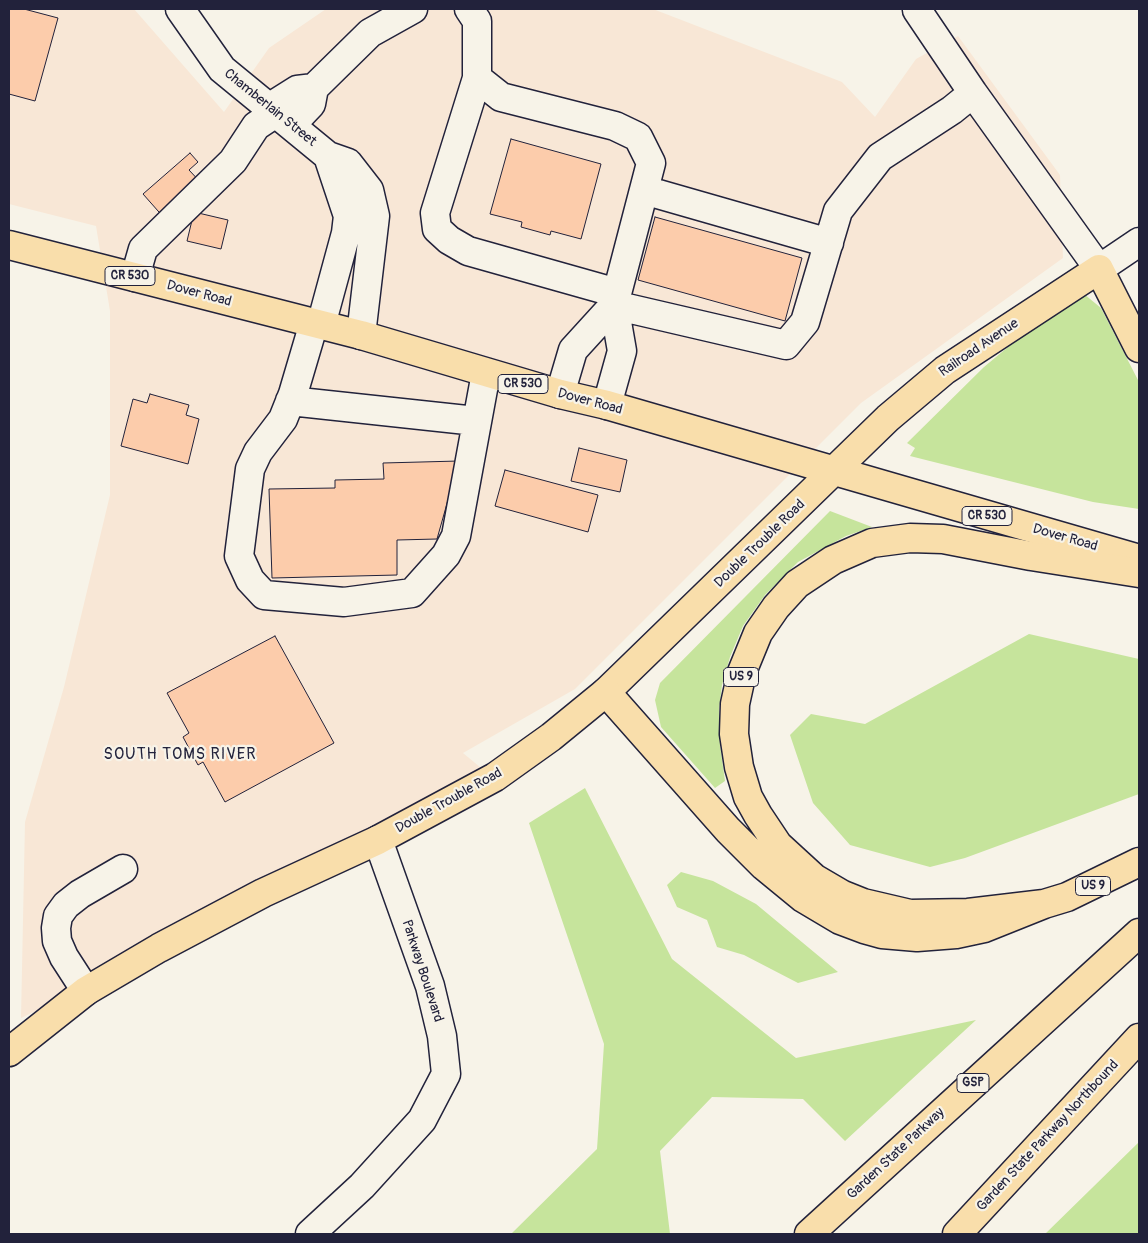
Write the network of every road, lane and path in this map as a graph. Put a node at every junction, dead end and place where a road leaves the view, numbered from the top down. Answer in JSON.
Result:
{"nodes":[{"id":1,"x":180,"y":9,"type":"edge"},
{"id":2,"x":413,"y":9,"type":"edge"},
{"id":3,"x":470,"y":9,"type":"edge"},
{"id":4,"x":916,"y":9,"type":"edge"},
{"id":5,"x":477,"y":78,"type":"junction"},
{"id":6,"x":973,"y":93,"type":"junction"},
{"id":7,"x":280,"y":114,"type":"junction"},
{"id":8,"x":328,"y":156,"type":"junction"},
{"id":9,"x":644,"y":190,"type":"junction"},
{"id":10,"x":1139,"y":242,"type":"edge"},
{"id":11,"x":829,"y":243,"type":"junction"},
{"id":12,"x":9,"y":245,"type":"edge"},
{"id":13,"x":1099,"y":269,"type":"junction"},
{"id":14,"x":135,"y":278,"type":"junction"},
{"id":15,"x":615,"y":299,"type":"junction"},
{"id":16,"x":317,"y":324,"type":"junction"},
{"id":17,"x":361,"y":335,"type":"junction"},
{"id":18,"x":1139,"y":348,"type":"edge"},
{"id":19,"x":486,"y":373,"type":"junction"},
{"id":20,"x":560,"y":394,"type":"junction"},
{"id":21,"x":290,"y":401,"type":"junction"},
{"id":22,"x":608,"y":406,"type":"junction"},
{"id":23,"x":476,"y":421,"type":"junction"},
{"id":24,"x":834,"y":473,"type":"junction"},
{"id":25,"x":1139,"y":558,"type":"edge"},
{"id":26,"x":1139,"y":573,"type":"edge"},
{"id":27,"x":606,"y":692,"type":"junction"},
{"id":28,"x":378,"y":840,"type":"junction"},
{"id":29,"x":1139,"y":862,"type":"edge"},
{"id":30,"x":123,"y":869,"type":"dead end"},
{"id":31,"x":1044,"y":904,"type":"junction"},
{"id":32,"x":1139,"y":933,"type":"edge"},
{"id":33,"x":86,"y":991,"type":"junction"},
{"id":34,"x":1139,"y":1038,"type":"edge"},
{"id":35,"x":9,"y":1052,"type":"edge"},
{"id":36,"x":310,"y":1234,"type":"edge"},
{"id":37,"x":809,"y":1234,"type":"edge"},
{"id":38,"x":957,"y":1234,"type":"edge"}],
"edges":[{"from":1,"to":7,"type":"street","name":"Chamberlain Street"},
{"from":2,"to":7,"type":"street"},
{"from":3,"to":5,"type":"street"},
{"from":4,"to":6,"type":"street"},
{"from":5,"to":9,"type":"street"},
{"from":5,"to":15,"type":"street"},
{"from":6,"to":11,"type":"street"},
{"from":6,"to":13,"type":"street"},
{"from":7,"to":8,"type":"street","name":"Chamberlain Street"},
{"from":7,"to":14,"type":"street"},
{"from":8,"to":16,"type":"street","name":"Chamberlain Street"},
{"from":8,"to":17,"type":"street","name":"Chamberlain Street"},
{"from":9,"to":11,"type":"street"},
{"from":9,"to":15,"type":"street"},
{"from":10,"to":13,"type":"street","name":"Railroad Avenue"},
{"from":11,"to":15,"type":"street"},
{"from":12,"to":14,"type":"main road","name":"Dover Road","number":"CR 530"},
{"from":13,"to":18,"type":"main road"},
{"from":13,"to":24,"type":"main road","name":"Railroad Avenue"},
{"from":14,"to":16,"type":"main road","name":"Dover Road","number":"CR 530"},
{"from":15,"to":20,"type":"street"},
{"from":15,"to":22,"type":"street"},
{"from":16,"to":17,"type":"main road","name":"Dover Road","number":"CR 530"},
{"from":16,"to":21,"type":"street","name":"Chamberlain Street"},
{"from":17,"to":19,"type":"main road","name":"Dover Road","number":"CR 530"},
{"from":19,"to":20,"type":"main road","name":"Dover Road","number":"CR 530"},
{"from":19,"to":23,"type":"street"},
{"from":20,"to":22,"type":"main road","name":"Dover Road","number":"CR 530"},
{"from":21,"to":23,"type":"street"},
{"from":21,"to":23,"type":"street","name":"Chamberlain Street"},
{"from":22,"to":24,"type":"main road","name":"Dover Road","number":"CR 530"},
{"from":24,"to":25,"type":"main road","name":"Dover Road","number":"CR 530"},
{"from":24,"to":27,"type":"main road","name":"Double Trouble Road"},
{"from":26,"to":31,"type":"main road","number":"US 9"},
{"from":27,"to":28,"type":"main road","name":"Double Trouble Road"},
{"from":27,"to":31,"type":"main road"},
{"from":28,"to":33,"type":"main road","name":"Double Trouble Road"},
{"from":28,"to":36,"type":"street","name":"Parkway Boulevard"},
{"from":29,"to":31,"type":"main road","number":"US 9"},
{"from":30,"to":33,"type":"street"},
{"from":32,"to":37,"type":"main road","name":"Garden State Parkway","number":"GSP"},
{"from":33,"to":35,"type":"main road","name":"Double Trouble Road"},
{"from":34,"to":38,"type":"main road","name":"Garden State Parkway Northbound"}]}
